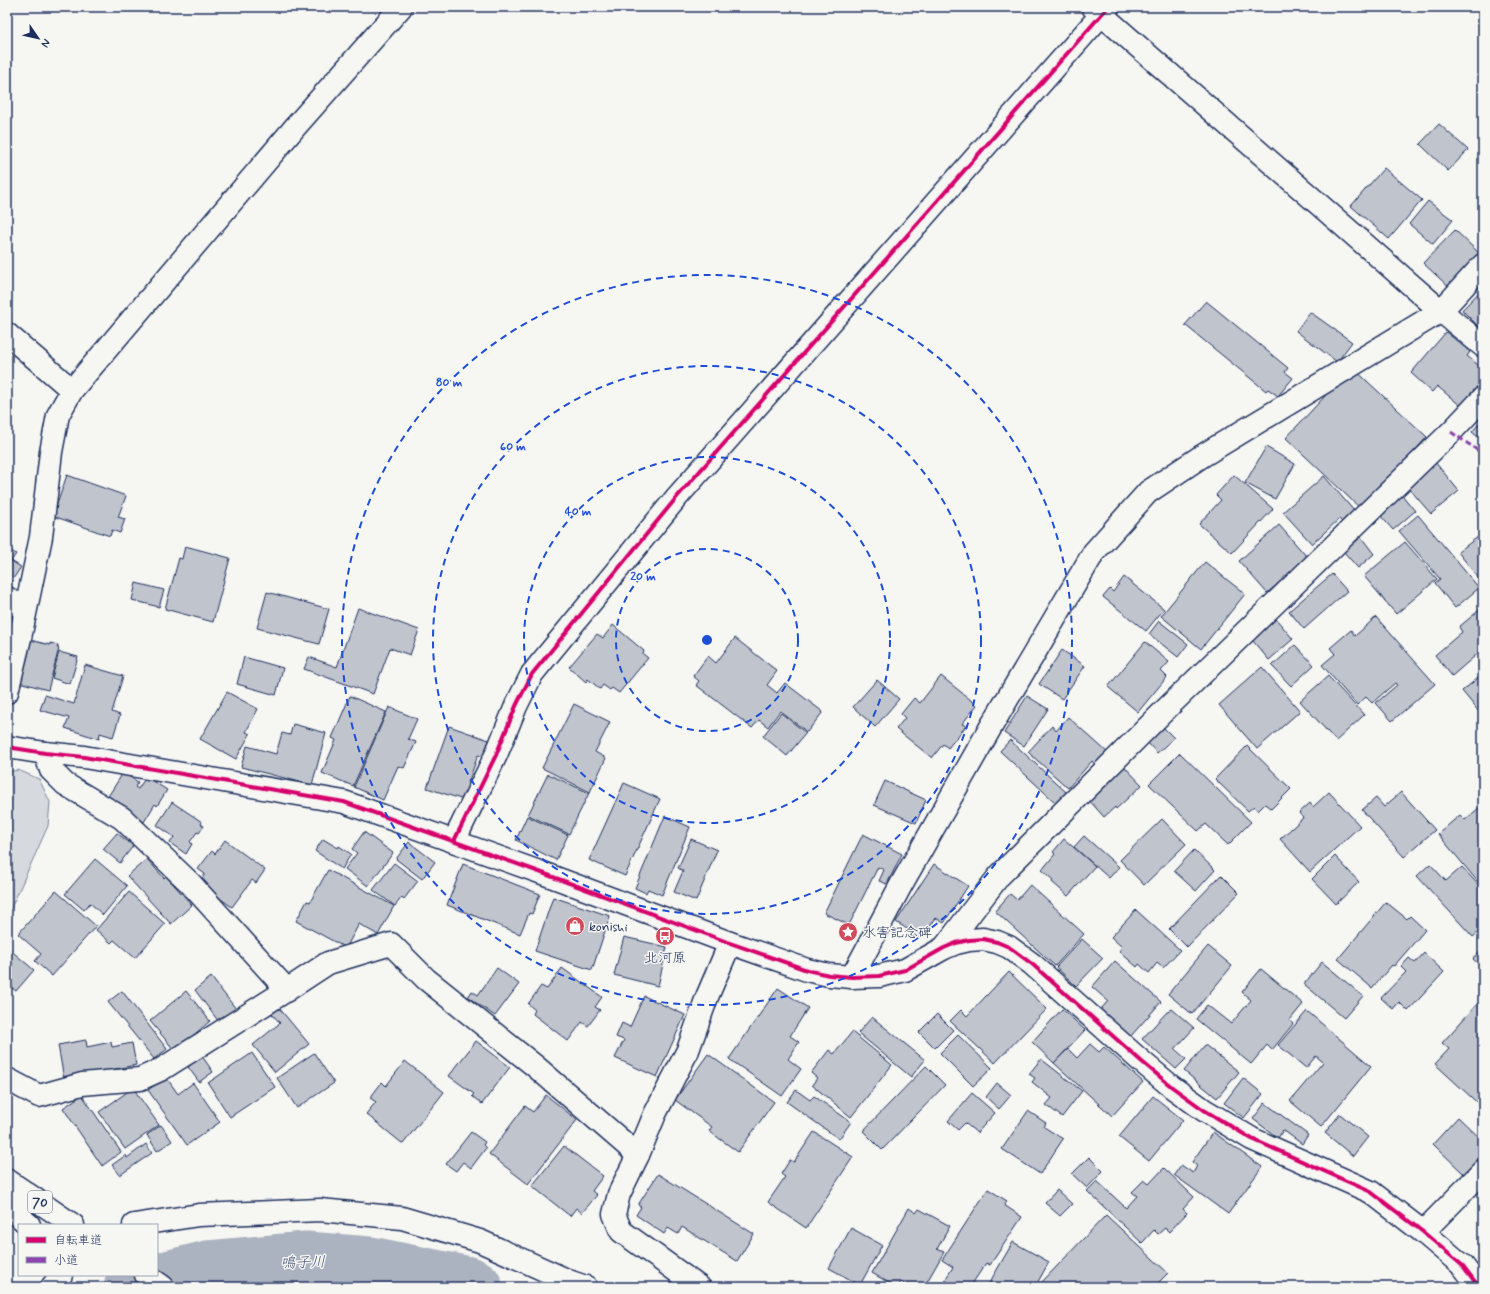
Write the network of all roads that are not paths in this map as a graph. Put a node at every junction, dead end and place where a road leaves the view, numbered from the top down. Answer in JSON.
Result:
{"nodes":[{"id":1,"x":401,"y":7,"type":"edge"},
{"id":2,"x":1101,"y":10,"type":"edge"},
{"id":3,"x":1483,"y":265,"type":"edge"},
{"id":4,"x":1441,"y":311,"type":"junction"},
{"id":5,"x":7,"y":334,"type":"edge"},
{"id":6,"x":1483,"y":346,"type":"edge"},
{"id":7,"x":72,"y":390,"type":"junction"},
{"id":8,"x":1483,"y":398,"type":"edge"},
{"id":9,"x":7,"y":598,"type":"edge"},
{"id":10,"x":26,"y":610,"type":"junction"},
{"id":11,"x":7,"y":692,"type":"edge"},
{"id":12,"x":7,"y":747,"type":"edge"},
{"id":13,"x":45,"y":753,"type":"junction"},
{"id":14,"x":454,"y":841,"type":"junction"},
{"id":15,"x":730,"y":943,"type":"junction"},
{"id":16,"x":944,"y":948,"type":"junction"},
{"id":17,"x":852,"y":977,"type":"junction"},
{"id":18,"x":287,"y":990,"type":"junction"},
{"id":19,"x":7,"y":1079,"type":"edge"},
{"id":20,"x":638,"y":1156,"type":"junction"},
{"id":21,"x":1483,"y":1171,"type":"edge"},
{"id":22,"x":14,"y":1185,"type":"edge"},
{"id":23,"x":28,"y":1224,"type":"edge"},
{"id":24,"x":72,"y":1224,"type":"edge"},
{"id":25,"x":141,"y":1224,"type":"edge"},
{"id":26,"x":1423,"y":1232,"type":"junction"},
{"id":27,"x":61,"y":1276,"type":"edge"},
{"id":28,"x":147,"y":1276,"type":"edge"},
{"id":29,"x":52,"y":1287,"type":"edge"},
{"id":30,"x":163,"y":1287,"type":"edge"},
{"id":31,"x":586,"y":1287,"type":"edge"},
{"id":32,"x":699,"y":1287,"type":"edge"},
{"id":33,"x":1479,"y":1287,"type":"edge"}],
"edges":[{"from":1,"to":7,"type":"street"},
{"from":2,"to":4,"type":"street"},
{"from":2,"to":14,"type":"street"},
{"from":3,"to":4,"type":"street"},
{"from":4,"to":6,"type":"street"},
{"from":4,"to":17,"type":"street"},
{"from":5,"to":7,"type":"street"},
{"from":7,"to":10,"type":"street"},
{"from":8,"to":16,"type":"street"},
{"from":9,"to":10,"type":"street"},
{"from":10,"to":11,"type":"street"},
{"from":12,"to":13,"type":"street"},
{"from":13,"to":14,"type":"street"},
{"from":13,"to":18,"type":"street"},
{"from":14,"to":15,"type":"street"},
{"from":15,"to":17,"type":"street"},
{"from":15,"to":20,"type":"street"},
{"from":16,"to":17,"type":"street"},
{"from":16,"to":26,"type":"street"},
{"from":18,"to":19,"type":"street"},
{"from":18,"to":20,"type":"street"},
{"from":20,"to":32,"type":"street"},
{"from":21,"to":26,"type":"street"},
{"from":22,"to":23,"type":"street"},
{"from":22,"to":24,"type":"street","number":"70"},
{"from":25,"to":31,"type":"street"},
{"from":26,"to":33,"type":"street"},
{"from":27,"to":29,"type":"street"},
{"from":28,"to":30,"type":"street"}]}
